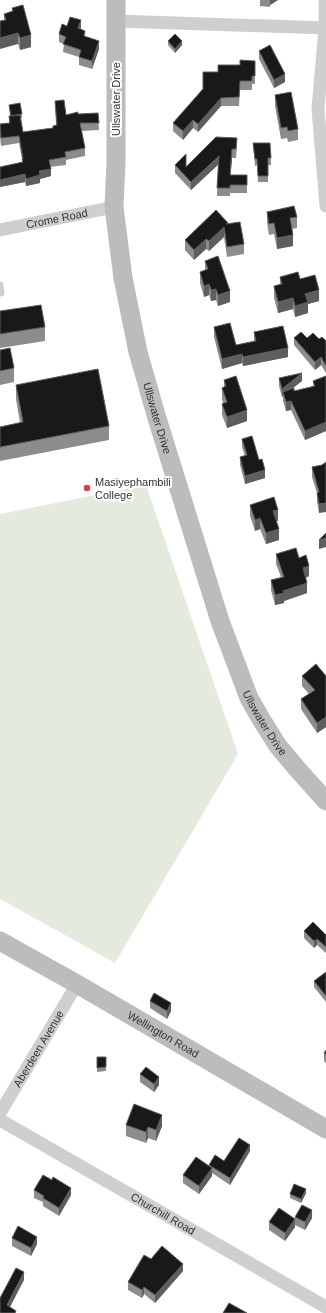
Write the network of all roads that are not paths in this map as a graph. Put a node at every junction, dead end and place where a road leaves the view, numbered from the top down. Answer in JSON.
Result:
{"nodes":[{"id":1,"x":116,"y":0,"type":"edge"},
{"id":2,"x":325,"y":0,"type":"edge"},
{"id":3,"x":116,"y":21,"type":"junction"},
{"id":4,"x":326,"y":28,"type":"edge"},
{"id":5,"x":326,"y":206,"type":"edge"},
{"id":6,"x":114,"y":207,"type":"junction"},
{"id":7,"x":0,"y":230,"type":"edge"},
{"id":8,"x":0,"y":285,"type":"edge"},
{"id":9,"x":0,"y":293,"type":"edge"},
{"id":10,"x":326,"y":801,"type":"edge"},
{"id":11,"x":0,"y":942,"type":"edge"},
{"id":12,"x":77,"y":984,"type":"junction"},
{"id":13,"x":0,"y":1114,"type":"edge"},
{"id":14,"x":0,"y":1120,"type":"edge"},
{"id":15,"x":326,"y":1129,"type":"edge"},
{"id":16,"x":326,"y":1307,"type":"edge"}],
"edges":[{"from":1,"to":3,"type":"street","name":"Ullswater Drive"},
{"from":2,"to":4,"type":"street"},
{"from":3,"to":4,"type":"street"},
{"from":3,"to":6,"type":"street","name":"Ullswater Drive"},
{"from":4,"to":5,"type":"street"},
{"from":6,"to":7,"type":"street","name":"Crome Road"},
{"from":6,"to":10,"type":"street","name":"Ullswater Drive"},
{"from":8,"to":9,"type":"lane"},
{"from":11,"to":12,"type":"street","name":"Wellington Road"},
{"from":12,"to":13,"type":"street","name":"Aberdeen Avenue"},
{"from":12,"to":15,"type":"street","name":"Wellington Road"},
{"from":14,"to":16,"type":"street","name":"Churchill Road"}]}
